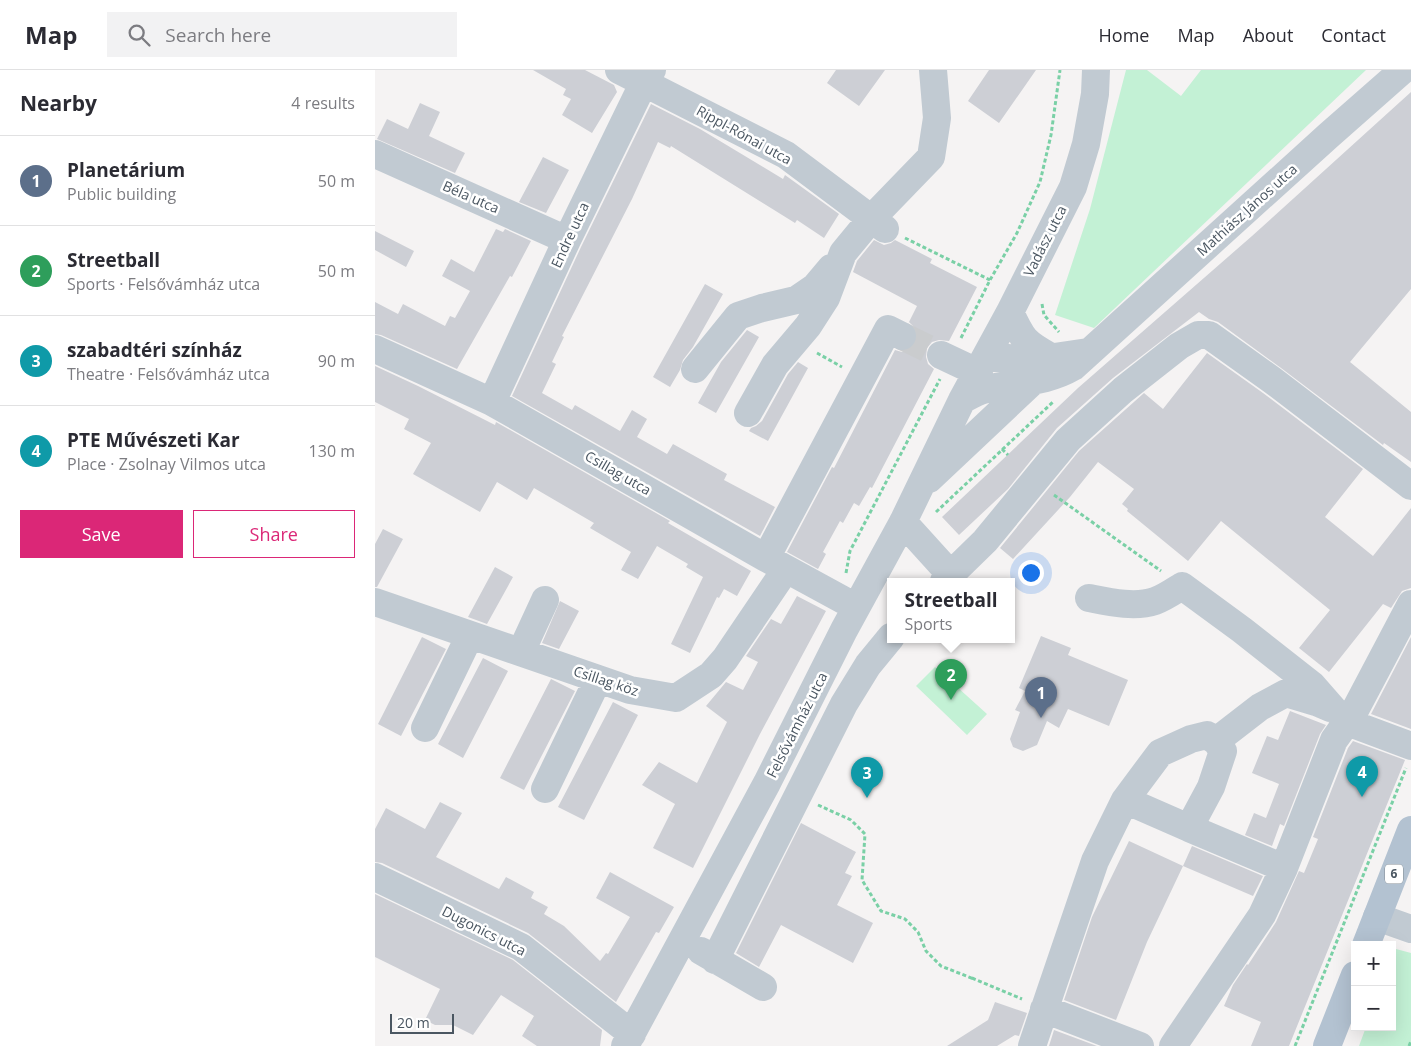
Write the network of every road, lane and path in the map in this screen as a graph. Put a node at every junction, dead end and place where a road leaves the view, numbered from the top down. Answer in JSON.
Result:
{"nodes":[{"id":1,"x":619,"y":70,"type":"edge"},
{"id":2,"x":933,"y":70,"type":"edge"},
{"id":3,"x":1060,"y":70,"type":"edge"},
{"id":4,"x":1096,"y":70,"type":"edge"},
{"id":5,"x":1403,"y":70,"type":"edge"},
{"id":6,"x":648,"y":76,"type":"edge"},
{"id":7,"x":375,"y":154,"type":"edge"},
{"id":8,"x":879,"y":224,"type":"junction"},
{"id":9,"x":567,"y":240,"type":"junction"},
{"id":10,"x":843,"y":254,"type":"junction"},
{"id":11,"x":990,"y":280,"type":"junction"},
{"id":12,"x":1010,"y":312,"type":"junction"},
{"id":13,"x":902,"y":336,"type":"tunnel mouth"},
{"id":14,"x":796,"y":341,"type":"junction"},
{"id":15,"x":375,"y":349,"type":"edge"},
{"id":16,"x":1092,"y":351,"type":"junction"},
{"id":17,"x":946,"y":357,"type":"junction"},
{"id":18,"x":1051,"y":357,"type":"junction"},
{"id":19,"x":981,"y":365,"type":"junction"},
{"id":20,"x":695,"y":369,"type":"dead end"},
{"id":21,"x":863,"y":378,"type":"junction"},
{"id":22,"x":1032,"y":382,"type":"junction"},
{"id":23,"x":962,"y":400,"type":"junction"},
{"id":24,"x":492,"y":402,"type":"junction"},
{"id":25,"x":748,"y":413,"type":"dead end"},
{"id":26,"x":1034,"y":482,"type":"junction"},
{"id":27,"x":1411,"y":486,"type":"edge"},
{"id":28,"x":917,"y":491,"type":"junction"},
{"id":29,"x":903,"y":522,"type":"junction"},
{"id":30,"x":776,"y":564,"type":"junction"},
{"id":31,"x":947,"y":578,"type":"edge"},
{"id":32,"x":1182,"y":586,"type":"junction"},
{"id":33,"x":1089,"y":598,"type":"dead end"},
{"id":34,"x":545,"y":600,"type":"dead end"},
{"id":35,"x":375,"y":602,"type":"edge"},
{"id":36,"x":849,"y":603,"type":"junction"},
{"id":37,"x":1411,"y":604,"type":"edge"},
{"id":38,"x":470,"y":635,"type":"junction"},
{"id":39,"x":887,"y":642,"type":"edge"},
{"id":40,"x":521,"y":652,"type":"junction"},
{"id":41,"x":598,"y":679,"type":"junction"},
{"id":42,"x":1343,"y":716,"type":"junction"},
{"id":43,"x":425,"y":728,"type":"dead end"},
{"id":44,"x":1216,"y":741,"type":"junction"},
{"id":45,"x":1409,"y":755,"type":"edge"},
{"id":46,"x":545,"y":789,"type":"dead end"},
{"id":47,"x":797,"y":796,"type":"junction"},
{"id":48,"x":1125,"y":800,"type":"junction"},
{"id":49,"x":1189,"y":828,"type":"junction"},
{"id":50,"x":1411,"y":830,"type":"edge"},
{"id":51,"x":1284,"y":868,"type":"junction"},
{"id":52,"x":375,"y":877,"type":"edge"},
{"id":53,"x":1377,"y":917,"type":"junction"},
{"id":54,"x":1411,"y":930,"type":"edge"},
{"id":55,"x":683,"y":940,"type":"junction"},
{"id":56,"x":1368,"y":941,"type":"edge"},
{"id":57,"x":715,"y":960,"type":"junction"},
{"id":58,"x":1351,"y":985,"type":"edge"},
{"id":59,"x":763,"y":987,"type":"dead end"},
{"id":60,"x":1044,"y":1009,"type":"junction"},
{"id":61,"x":629,"y":1040,"type":"edge"},
{"id":62,"x":1411,"y":1041,"type":"edge"},
{"id":63,"x":1032,"y":1046,"type":"edge"},
{"id":64,"x":1141,"y":1046,"type":"edge"},
{"id":65,"x":1173,"y":1046,"type":"edge"},
{"id":66,"x":1295,"y":1046,"type":"edge"},
{"id":67,"x":1327,"y":1046,"type":"edge"},
{"id":68,"x":1409,"y":1046,"type":"edge"}],
"edges":[{"from":1,"to":6,"type":"street","name":"Rippl-Rónai utca"},
{"from":2,"to":8,"type":"street"},
{"from":3,"to":11,"type":"path"},
{"from":4,"to":12,"type":"street","name":"Vadász utca"},
{"from":5,"to":16,"type":"street","name":"Mathiász János utca"},
{"from":6,"to":8,"type":"street","name":"Rippl-Rónai utca"},
{"from":6,"to":9,"type":"street","name":"Endre utca"},
{"from":7,"to":9,"type":"street","name":"Béla utca"},
{"from":8,"to":10,"type":"street"},
{"from":8,"to":11,"type":"path"},
{"from":9,"to":24,"type":"street","name":"Endre utca"},
{"from":10,"to":14,"type":"street"},
{"from":10,"to":20,"type":"street"},
{"from":11,"to":17,"type":"path"},
{"from":12,"to":18,"type":"street"},
{"from":12,"to":19,"type":"street","name":"Vadász utca"},
{"from":13,"to":21,"type":"street","name":"Csillag köz"},
{"from":14,"to":21,"type":"path"},
{"from":14,"to":25,"type":"street"},
{"from":15,"to":24,"type":"street","name":"Csillag utca"},
{"from":16,"to":18,"type":"street"},
{"from":16,"to":22,"type":"street","name":"Mathiász János utca"},
{"from":17,"to":19,"type":"street"},
{"from":17,"to":36,"type":"path"},
{"from":18,"to":19,"type":"street"},
{"from":19,"to":23,"type":"street","name":"Vadász utca"},
{"from":21,"to":30,"type":"street","name":"Csillag köz"},
{"from":22,"to":23,"type":"street","name":"Mathiász János utca"},
{"from":22,"to":28,"type":"street","name":"Mathiász János utca"},
{"from":23,"to":28,"type":"street","name":"Felsővámház utca"},
{"from":24,"to":30,"type":"street","name":"Csillag utca"},
{"from":26,"to":27,"type":"street"},
{"from":26,"to":31,"type":"street"},
{"from":26,"to":32,"type":"path"},
{"from":28,"to":29,"type":"street","name":"Felsővámház utca"},
{"from":29,"to":31,"type":"street"},
{"from":29,"to":36,"type":"street","name":"Felsővámház utca"},
{"from":30,"to":36,"type":"street","name":"Csillag utca"},
{"from":30,"to":41,"type":"street","name":"Csillag köz"},
{"from":32,"to":33,"type":"street"},
{"from":32,"to":42,"type":"street"},
{"from":34,"to":40,"type":"street"},
{"from":35,"to":38,"type":"street","name":"Csillag köz"},
{"from":36,"to":55,"type":"street","name":"Felsővámház utca"},
{"from":37,"to":42,"type":"street"},
{"from":38,"to":40,"type":"street","name":"Csillag köz"},
{"from":38,"to":43,"type":"street"},
{"from":39,"to":47,"type":"street"},
{"from":40,"to":41,"type":"street","name":"Csillag köz"},
{"from":41,"to":46,"type":"street"},
{"from":42,"to":44,"type":"street"},
{"from":42,"to":45,"type":"street"},
{"from":42,"to":51,"type":"street"},
{"from":44,"to":48,"type":"street"},
{"from":44,"to":49,"type":"street"},
{"from":45,"to":66,"type":"path"},
{"from":47,"to":57,"type":"street"},
{"from":47,"to":60,"type":"path"},
{"from":48,"to":49,"type":"street"},
{"from":48,"to":60,"type":"street"},
{"from":49,"to":51,"type":"street"},
{"from":50,"to":53,"type":"main road","number":"6"},
{"from":51,"to":65,"type":"street"},
{"from":52,"to":61,"type":"street","name":"Dugonics utca"},
{"from":53,"to":54,"type":"street"},
{"from":53,"to":56,"type":"main road","number":"6"},
{"from":55,"to":57,"type":"street"},
{"from":55,"to":61,"type":"street","name":"Felsővámház utca"},
{"from":57,"to":59,"type":"street"},
{"from":58,"to":67,"type":"main road"},
{"from":60,"to":63,"type":"street"},
{"from":60,"to":64,"type":"street"},
{"from":62,"to":68,"type":"path"}]}
